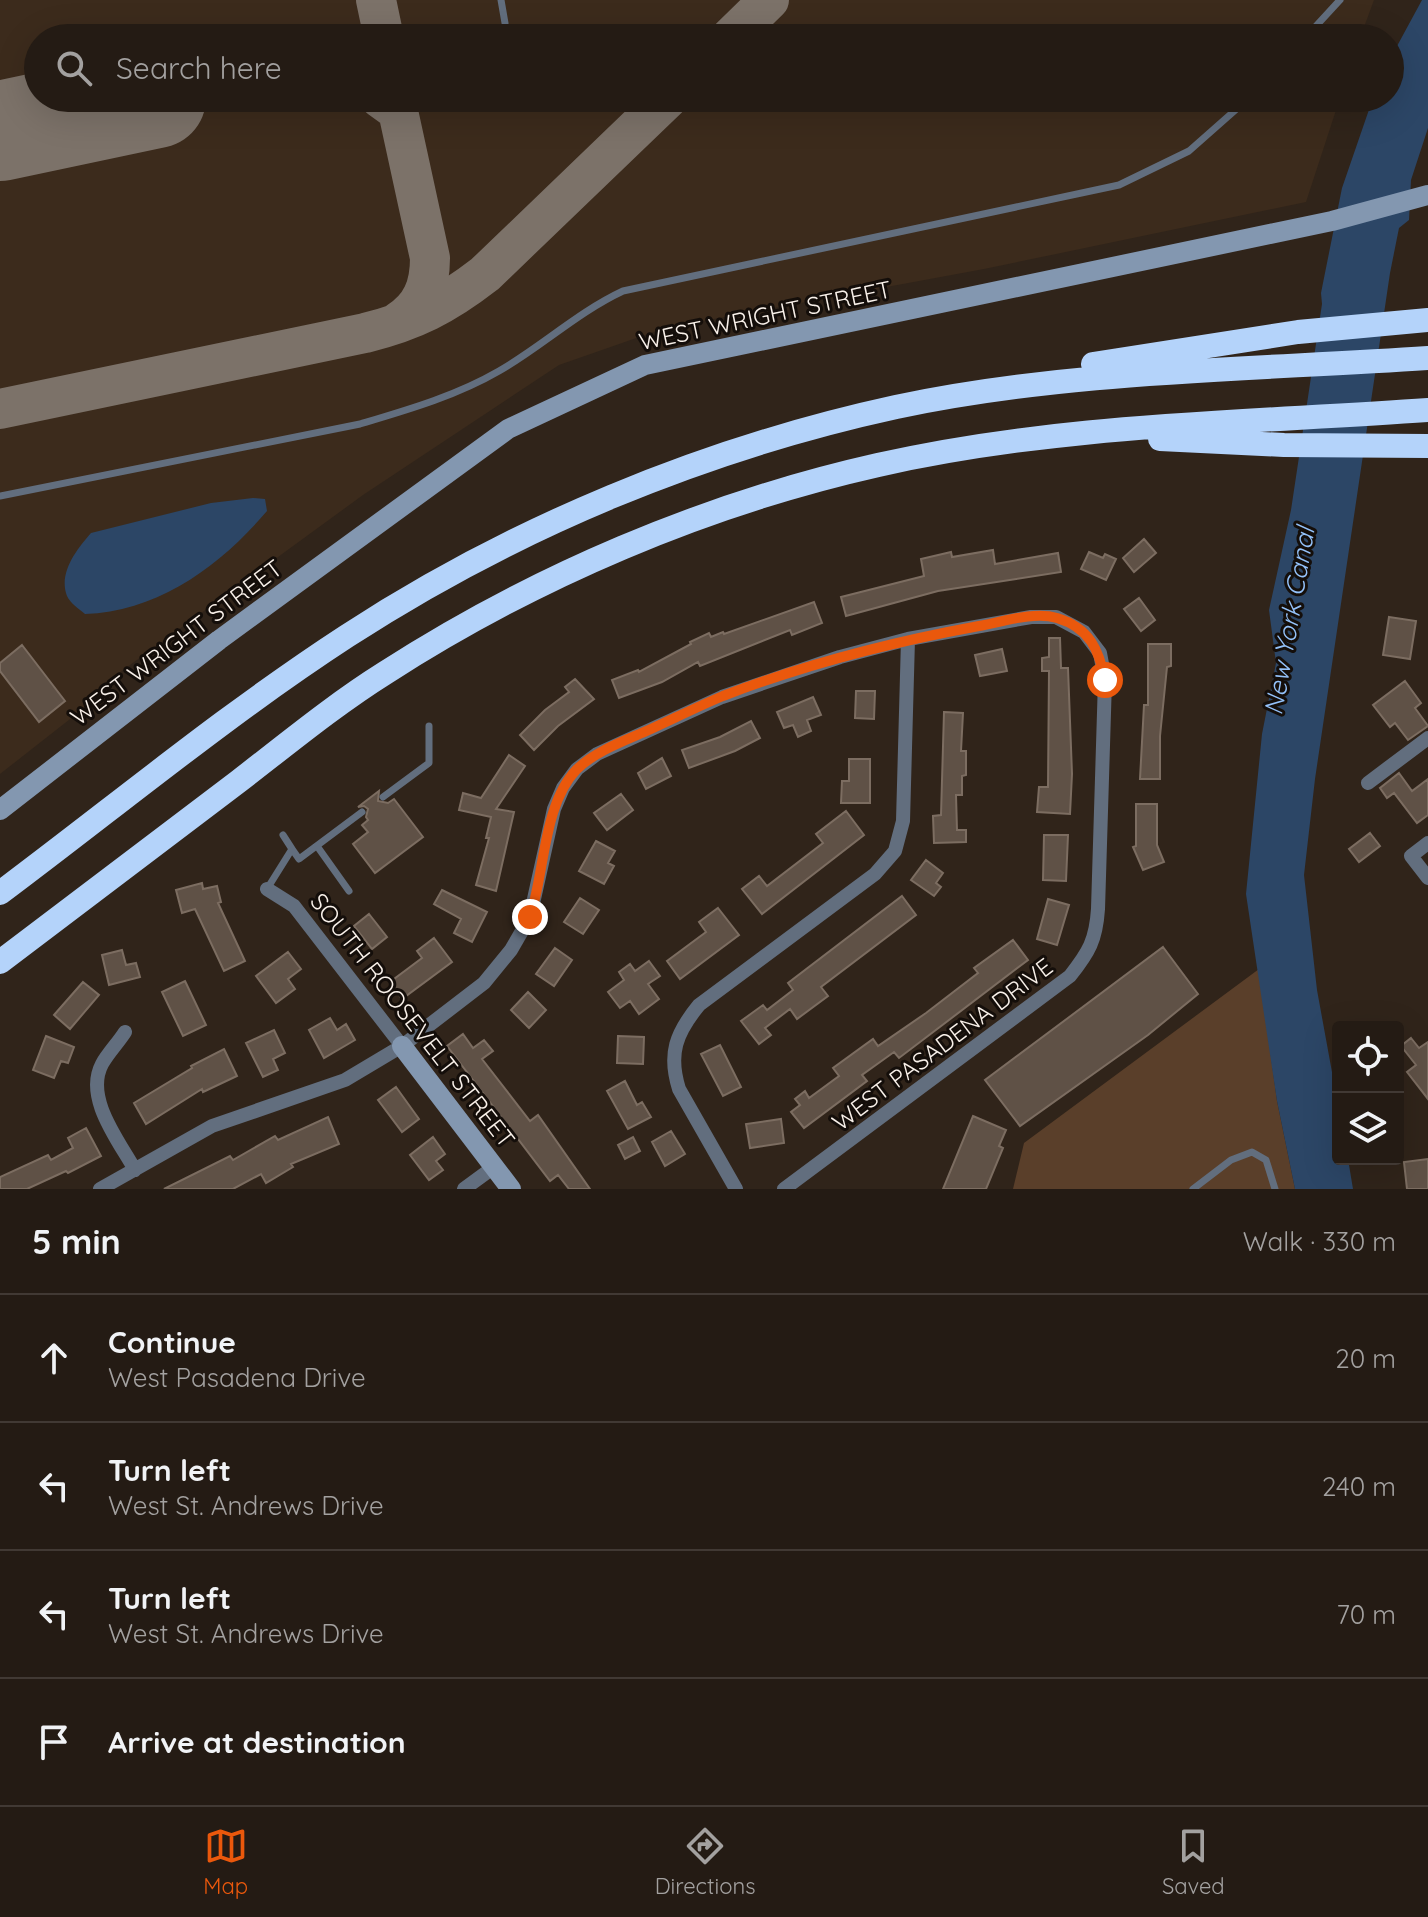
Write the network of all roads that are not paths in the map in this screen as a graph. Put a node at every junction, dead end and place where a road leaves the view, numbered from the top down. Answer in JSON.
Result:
{"nodes":[{"id":1,"x":501,"y":0,"type":"edge"},
{"id":2,"x":1340,"y":0,"type":"edge"},
{"id":3,"x":505,"y":23,"type":"dead end"},
{"id":4,"x":1318,"y":24,"type":"edge"},
{"id":5,"x":1233,"y":112,"type":"edge"},
{"id":6,"x":1421,"y":197,"type":"edge"},
{"id":7,"x":1428,"y":320,"type":"edge"},
{"id":8,"x":1428,"y":358,"type":"edge"},
{"id":9,"x":898,"y":407,"type":"junction"},
{"id":10,"x":1428,"y":410,"type":"edge"},
{"id":11,"x":1062,"y":434,"type":"junction"},
{"id":12,"x":1428,"y":446,"type":"edge"},
{"id":13,"x":0,"y":496,"type":"edge"},
{"id":14,"x":908,"y":639,"type":"junction"},
{"id":15,"x":429,"y":726,"type":"dead end"},
{"id":16,"x":1428,"y":738,"type":"edge"},
{"id":17,"x":1368,"y":783,"type":"dead end"},
{"id":18,"x":383,"y":797,"type":"dead end"},
{"id":19,"x":0,"y":810,"type":"edge"},
{"id":20,"x":362,"y":812,"type":"dead end"},
{"id":21,"x":283,"y":835,"type":"dead end"},
{"id":22,"x":1428,"y":843,"type":"edge"},
{"id":23,"x":317,"y":846,"type":"junction"},
{"id":24,"x":292,"y":849,"type":"junction"},
{"id":25,"x":1428,"y":878,"type":"edge"},
{"id":26,"x":267,"y":889,"type":"joint"},
{"id":27,"x":349,"y":891,"type":"dead end"},
{"id":28,"x":0,"y":893,"type":"edge"},
{"id":29,"x":0,"y":962,"type":"edge"},
{"id":30,"x":125,"y":1032,"type":"dead end"},
{"id":31,"x":402,"y":1046,"type":"junction"},
{"id":32,"x":494,"y":1167,"type":"junction"},
{"id":33,"x":135,"y":1170,"type":"junction"},
{"id":34,"x":100,"y":1189,"type":"edge"},
{"id":35,"x":464,"y":1189,"type":"edge"},
{"id":36,"x":511,"y":1189,"type":"edge"},
{"id":37,"x":736,"y":1189,"type":"edge"},
{"id":38,"x":784,"y":1189,"type":"edge"},
{"id":39,"x":1193,"y":1189,"type":"edge"},
{"id":40,"x":1275,"y":1189,"type":"edge"}],
"edges":[{"from":1,"to":3,"type":"lane"},
{"from":2,"to":4,"type":"lane"},
{"from":5,"to":13,"type":"lane"},
{"from":6,"to":19,"type":"street","name":"WEST WRIGHT STREET"},
{"from":7,"to":9,"type":"highway"},
{"from":8,"to":9,"type":"highway"},
{"from":9,"to":28,"type":"highway"},
{"from":10,"to":11,"type":"highway"},
{"from":11,"to":12,"type":"highway"},
{"from":11,"to":29,"type":"highway"},
{"from":14,"to":31,"type":"street"},
{"from":14,"to":37,"type":"street"},
{"from":14,"to":38,"type":"street","name":"WEST PASADENA DRIVE"},
{"from":15,"to":18,"type":"lane"},
{"from":16,"to":17,"type":"street"},
{"from":20,"to":23,"type":"lane"},
{"from":21,"to":24,"type":"lane"},
{"from":22,"to":25,"type":"street"},
{"from":23,"to":24,"type":"lane"},
{"from":23,"to":27,"type":"lane"},
{"from":24,"to":26,"type":"lane"},
{"from":26,"to":31,"type":"street","name":"SOUTH ROOSEVELT STREET"},
{"from":30,"to":33,"type":"street"},
{"from":31,"to":32,"type":"street","name":"SOUTH ROOSEVELT STREET"},
{"from":31,"to":33,"type":"street"},
{"from":32,"to":35,"type":"street"},
{"from":32,"to":36,"type":"street","name":"SOUTH ROOSEVELT STREET"},
{"from":33,"to":34,"type":"street"},
{"from":39,"to":40,"type":"lane"}]}
